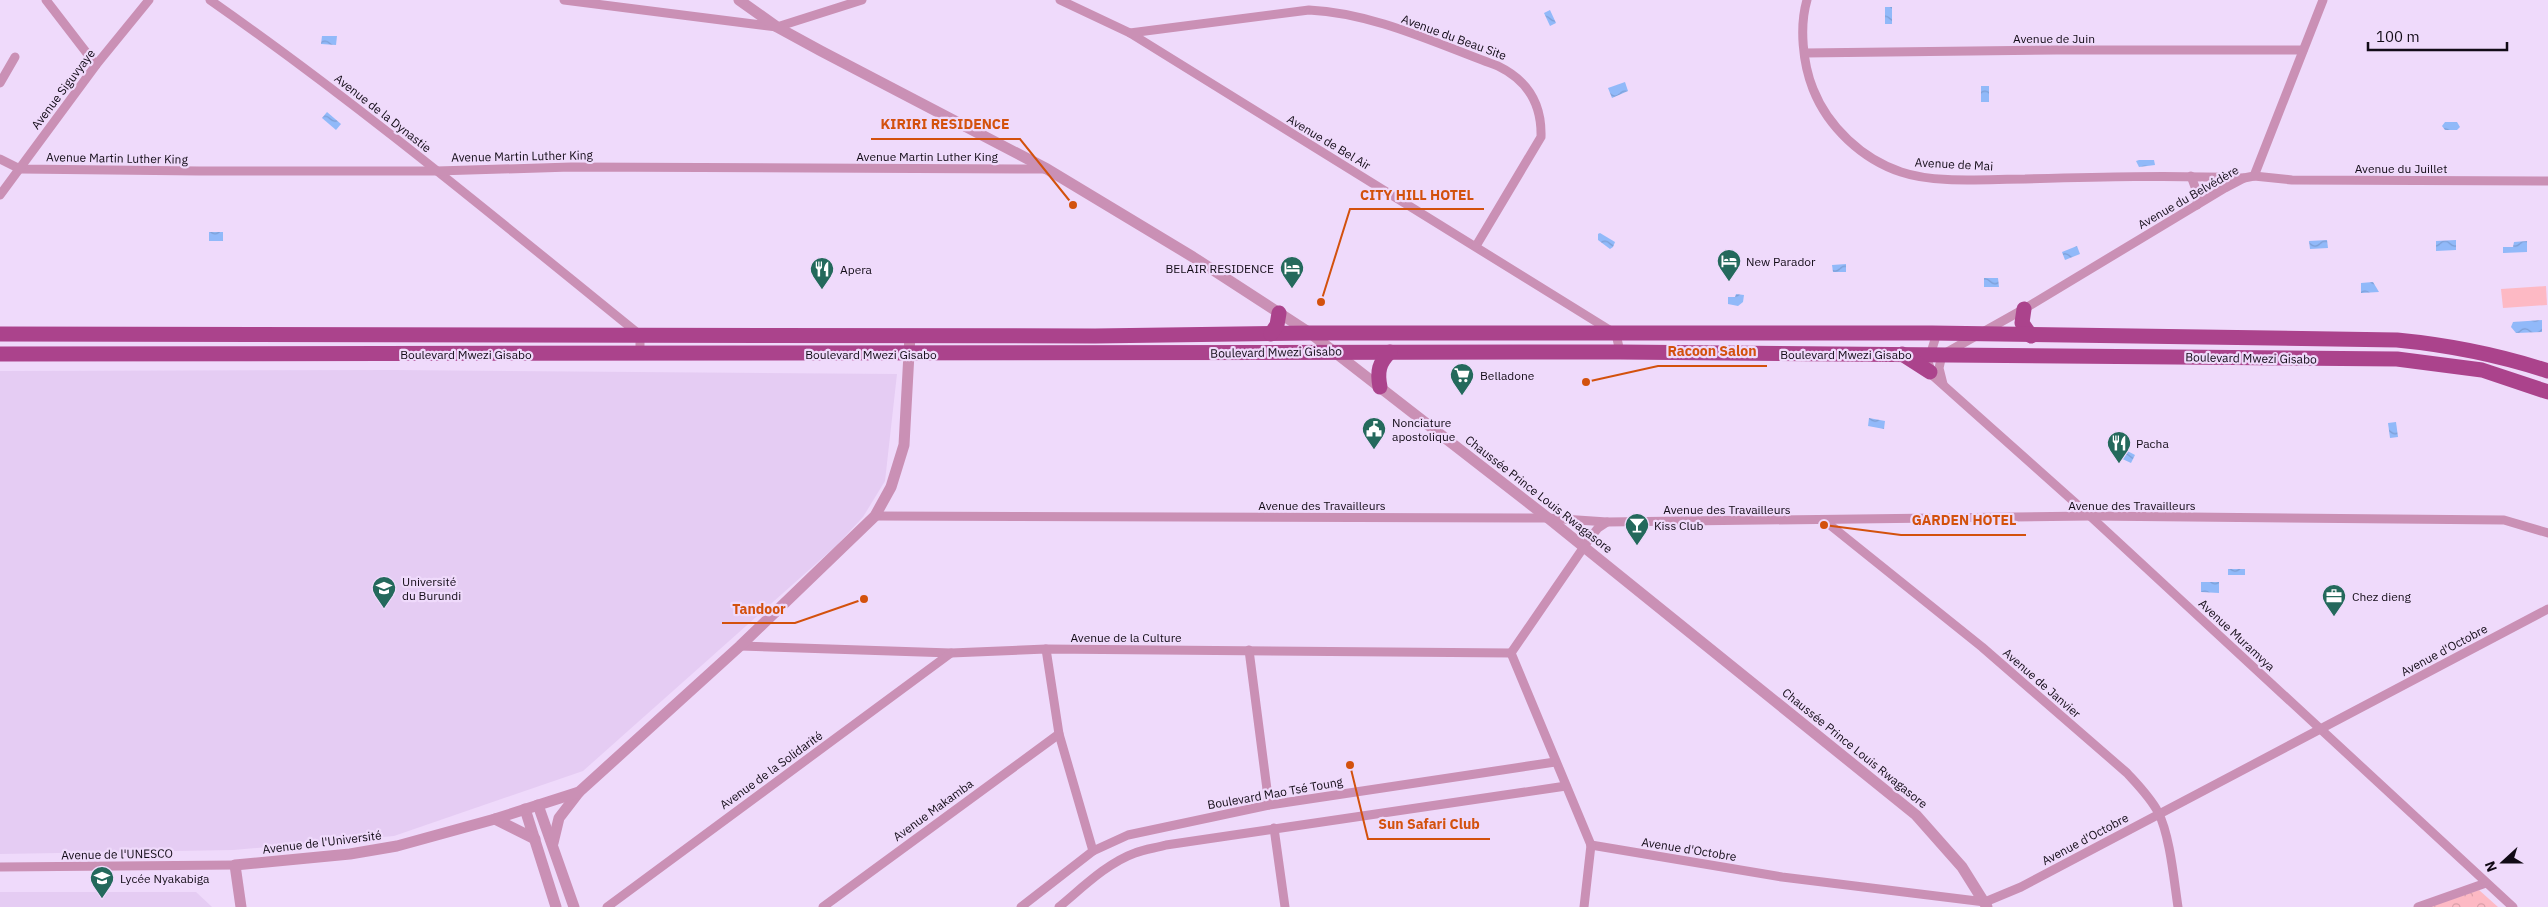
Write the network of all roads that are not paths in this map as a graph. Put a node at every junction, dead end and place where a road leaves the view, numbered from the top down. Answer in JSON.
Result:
{"nodes":[{"id":1,"x":149,"y":0,"type":"edge"},
{"id":2,"x":210,"y":0,"type":"edge"},
{"id":3,"x":564,"y":0,"type":"edge"},
{"id":4,"x":739,"y":0,"type":"edge"},
{"id":5,"x":862,"y":0,"type":"edge"},
{"id":6,"x":1060,"y":0,"type":"edge"},
{"id":7,"x":1807,"y":0,"type":"edge"},
{"id":8,"x":2323,"y":0,"type":"edge"},
{"id":9,"x":46,"y":1,"type":"edge"},
{"id":10,"x":776,"y":27,"type":"junction"},
{"id":11,"x":1130,"y":32,"type":"junction"},
{"id":12,"x":2303,"y":50,"type":"junction"},
{"id":13,"x":1805,"y":54,"type":"junction"},
{"id":14,"x":15,"y":57,"type":"dead end"},
{"id":15,"x":96,"y":65,"type":"junction"},
{"id":16,"x":0,"y":84,"type":"edge"},
{"id":17,"x":0,"y":159,"type":"edge"},
{"id":18,"x":20,"y":169,"type":"junction"},
{"id":19,"x":1047,"y":169,"type":"junction"},
{"id":20,"x":437,"y":171,"type":"junction"},
{"id":21,"x":2191,"y":176,"type":"junction"},
{"id":22,"x":2254,"y":176,"type":"junction"},
{"id":23,"x":2244,"y":178,"type":"junction"},
{"id":24,"x":2548,"y":181,"type":"edge"},
{"id":25,"x":0,"y":195,"type":"edge"},
{"id":26,"x":2196,"y":205,"type":"junction"},
{"id":27,"x":1476,"y":246,"type":"junction"},
{"id":28,"x":2024,"y":309,"type":"junction"},
{"id":29,"x":1279,"y":313,"type":"junction"},
{"id":30,"x":1310,"y":333,"type":"junction"},
{"id":31,"x":0,"y":334,"type":"edge"},
{"id":32,"x":1271,"y":334,"type":"junction"},
{"id":33,"x":1616,"y":334,"type":"junction"},
{"id":34,"x":1937,"y":334,"type":"junction"},
{"id":35,"x":1976,"y":334,"type":"junction"},
{"id":36,"x":382,"y":335,"type":"junction"},
{"id":37,"x":640,"y":335,"type":"junction"},
{"id":38,"x":910,"y":335,"type":"junction"},
{"id":39,"x":1095,"y":336,"type":"junction"},
{"id":40,"x":2031,"y":336,"type":"junction"},
{"id":41,"x":2245,"y":339,"type":"junction"},
{"id":42,"x":1336,"y":352,"type":"junction"},
{"id":43,"x":1390,"y":352,"type":"junction"},
{"id":44,"x":1620,"y":352,"type":"junction"},
{"id":45,"x":640,"y":353,"type":"junction"},
{"id":46,"x":1900,"y":353,"type":"junction"},
{"id":47,"x":0,"y":354,"type":"edge"},
{"id":48,"x":381,"y":354,"type":"junction"},
{"id":49,"x":910,"y":354,"type":"junction"},
{"id":50,"x":1095,"y":354,"type":"junction"},
{"id":51,"x":1936,"y":355,"type":"junction"},
{"id":52,"x":2245,"y":358,"type":"junction"},
{"id":53,"x":2548,"y":371,"type":"edge"},
{"id":54,"x":1930,"y":372,"type":"junction"},
{"id":55,"x":1943,"y":384,"type":"junction"},
{"id":56,"x":1380,"y":387,"type":"junction"},
{"id":57,"x":2548,"y":392,"type":"edge"},
{"id":58,"x":874,"y":516,"type":"junction"},
{"id":59,"x":2090,"y":516,"type":"junction"},
{"id":60,"x":1548,"y":518,"type":"junction"},
{"id":61,"x":1826,"y":521,"type":"junction"},
{"id":62,"x":1607,"y":522,"type":"junction"},
{"id":63,"x":2548,"y":533,"type":"edge"},
{"id":64,"x":1585,"y":547,"type":"junction"},
{"id":65,"x":2548,"y":609,"type":"edge"},
{"id":66,"x":740,"y":646,"type":"junction"},
{"id":67,"x":1046,"y":649,"type":"junction"},
{"id":68,"x":1249,"y":650,"type":"junction"},
{"id":69,"x":951,"y":653,"type":"junction"},
{"id":70,"x":1511,"y":653,"type":"junction"},
{"id":71,"x":2321,"y":730,"type":"junction"},
{"id":72,"x":1059,"y":734,"type":"junction"},
{"id":73,"x":1555,"y":762,"type":"junction"},
{"id":74,"x":1566,"y":786,"type":"junction"},
{"id":75,"x":579,"y":792,"type":"junction"},
{"id":76,"x":538,"y":805,"type":"junction"},
{"id":77,"x":1269,"y":805,"type":"junction"},
{"id":78,"x":525,"y":809,"type":"junction"},
{"id":79,"x":2159,"y":814,"type":"junction"},
{"id":80,"x":496,"y":819,"type":"junction"},
{"id":81,"x":1274,"y":828,"type":"junction"},
{"id":82,"x":535,"y":839,"type":"junction"},
{"id":83,"x":553,"y":843,"type":"junction"},
{"id":84,"x":1591,"y":845,"type":"junction"},
{"id":85,"x":1093,"y":851,"type":"junction"},
{"id":86,"x":235,"y":865,"type":"junction"},
{"id":87,"x":0,"y":867,"type":"edge"},
{"id":88,"x":2486,"y":883,"type":"junction"},
{"id":89,"x":1986,"y":905,"type":"edge"},
{"id":90,"x":241,"y":907,"type":"edge"},
{"id":91,"x":556,"y":907,"type":"edge"},
{"id":92,"x":574,"y":907,"type":"edge"},
{"id":93,"x":607,"y":907,"type":"edge"},
{"id":94,"x":823,"y":907,"type":"edge"},
{"id":95,"x":1021,"y":907,"type":"edge"},
{"id":96,"x":1059,"y":907,"type":"edge"},
{"id":97,"x":1285,"y":907,"type":"edge"},
{"id":98,"x":1584,"y":907,"type":"edge"},
{"id":99,"x":2178,"y":907,"type":"edge"},
{"id":100,"x":2418,"y":907,"type":"edge"},
{"id":101,"x":2513,"y":907,"type":"edge"}],
"edges":[{"from":1,"to":15,"type":"street","name":"Avenue Siguvyaye"},
{"from":2,"to":20,"type":"street","name":"Avenue de la Dynastie"},
{"from":3,"to":10,"type":"street"},
{"from":4,"to":10,"type":"street","name":"Chaussée Prince Louis Rwagasore"},
{"from":5,"to":10,"type":"street"},
{"from":6,"to":11,"type":"street","name":"Avenue de Bel Air"},
{"from":7,"to":13,"type":"street","name":"Avenue de Mai"},
{"from":8,"to":12,"type":"street","name":"Avenue du Belvédère"},
{"from":9,"to":15,"type":"street"},
{"from":10,"to":19,"type":"street","name":"Chaussée Prince Louis Rwagasore"},
{"from":11,"to":27,"type":"street","name":"Avenue de Bel Air"},
{"from":11,"to":27,"type":"street","name":"Avenue du Beau Site"},
{"from":12,"to":13,"type":"street","name":"Avenue de Juin"},
{"from":12,"to":22,"type":"street","name":"Avenue du Belvédère"},
{"from":13,"to":21,"type":"street","name":"Avenue de Mai"},
{"from":14,"to":16,"type":"street"},
{"from":15,"to":18,"type":"street","name":"Avenue Siguvyaye"},
{"from":17,"to":18,"type":"street","name":"Avenue Martin Luther King"},
{"from":18,"to":20,"type":"street","name":"Avenue Martin Luther King"},
{"from":18,"to":25,"type":"street","name":"Avenue Siguvyaye"},
{"from":19,"to":20,"type":"street","name":"Avenue Martin Luther King"},
{"from":19,"to":29,"type":"street","name":"Chaussée Prince Louis Rwagasore"},
{"from":20,"to":37,"type":"street","name":"Avenue de la Dynastie"},
{"from":21,"to":23,"type":"street","name":"Avenue de Mai"},
{"from":21,"to":26,"type":"street"},
{"from":22,"to":23,"type":"street","name":"Avenue du Belvédère"},
{"from":22,"to":24,"type":"street","name":"Avenue du Juillet"},
{"from":23,"to":26,"type":"street","name":"Avenue du Belvédère"},
{"from":26,"to":28,"type":"street","name":"Avenue du Belvédère"},
{"from":27,"to":33,"type":"street","name":"Avenue de Bel Air"},
{"from":28,"to":35,"type":"street","name":"Avenue du Belvédère"},
{"from":28,"to":40,"type":"main road"},
{"from":29,"to":30,"type":"street","name":"Chaussée Prince Louis Rwagasore"},
{"from":29,"to":32,"type":"main road"},
{"from":30,"to":32,"type":"main road","name":"Boulevard Mwezi Gisabo"},
{"from":30,"to":33,"type":"main road","name":"Boulevard Mwezi Gisabo"},
{"from":30,"to":42,"type":"street","name":"Chaussée Prince Louis Rwagasore"},
{"from":31,"to":36,"type":"main road","name":"Boulevard Mwezi Gisabo"},
{"from":32,"to":39,"type":"main road","name":"Boulevard Mwezi Gisabo"},
{"from":33,"to":34,"type":"main road","name":"Boulevard Mwezi Gisabo"},
{"from":33,"to":44,"type":"street"},
{"from":34,"to":35,"type":"main road","name":"Boulevard Mwezi Gisabo"},
{"from":34,"to":51,"type":"street"},
{"from":35,"to":40,"type":"main road","name":"Boulevard Mwezi Gisabo"},
{"from":35,"to":51,"type":"street"},
{"from":36,"to":37,"type":"main road","name":"Boulevard Mwezi Gisabo"},
{"from":36,"to":48,"type":"main road"},
{"from":37,"to":38,"type":"main road","name":"Boulevard Mwezi Gisabo"},
{"from":37,"to":45,"type":"street"},
{"from":38,"to":39,"type":"main road","name":"Boulevard Mwezi Gisabo"},
{"from":38,"to":49,"type":"street"},
{"from":39,"to":50,"type":"main road"},
{"from":40,"to":41,"type":"main road","name":"Boulevard Mwezi Gisabo"},
{"from":41,"to":52,"type":"main road"},
{"from":41,"to":53,"type":"main road","name":"Boulevard Mwezi Gisabo"},
{"from":42,"to":43,"type":"main road","name":"Boulevard Mwezi Gisabo"},
{"from":42,"to":50,"type":"main road","name":"Boulevard Mwezi Gisabo"},
{"from":42,"to":56,"type":"street","name":"Chaussée Prince Louis Rwagasore"},
{"from":43,"to":44,"type":"main road","name":"Boulevard Mwezi Gisabo"},
{"from":43,"to":56,"type":"main road"},
{"from":44,"to":46,"type":"main road","name":"Boulevard Mwezi Gisabo"},
{"from":45,"to":48,"type":"main road","name":"Boulevard Mwezi Gisabo"},
{"from":45,"to":49,"type":"main road","name":"Boulevard Mwezi Gisabo"},
{"from":46,"to":51,"type":"main road","name":"Boulevard Mwezi Gisabo"},
{"from":46,"to":54,"type":"main road"},
{"from":47,"to":48,"type":"main road","name":"Boulevard Mwezi Gisabo"},
{"from":49,"to":50,"type":"main road","name":"Boulevard Mwezi Gisabo"},
{"from":49,"to":58,"type":"street"},
{"from":51,"to":52,"type":"main road","name":"Boulevard Mwezi Gisabo"},
{"from":51,"to":54,"type":"street"},
{"from":51,"to":55,"type":"street"},
{"from":52,"to":57,"type":"main road","name":"Boulevard Mwezi Gisabo"},
{"from":54,"to":55,"type":"street","name":"Avenue Muramvya"},
{"from":55,"to":59,"type":"street","name":"Avenue Muramvya"},
{"from":56,"to":60,"type":"street","name":"Chaussée Prince Louis Rwagasore"},
{"from":58,"to":60,"type":"street","name":"Avenue des Travailleurs"},
{"from":58,"to":66,"type":"street"},
{"from":59,"to":61,"type":"street","name":"Avenue des Travailleurs"},
{"from":59,"to":63,"type":"street","name":"Avenue des Travailleurs"},
{"from":59,"to":71,"type":"street","name":"Avenue Muramvya"},
{"from":60,"to":62,"type":"street","name":"Avenue des Travailleurs"},
{"from":60,"to":64,"type":"street","name":"Chaussée Prince Louis Rwagasore"},
{"from":61,"to":62,"type":"street","name":"Avenue des Travailleurs"},
{"from":61,"to":79,"type":"street","name":"Avenue de Janvier"},
{"from":62,"to":64,"type":"street"},
{"from":64,"to":70,"type":"street"},
{"from":64,"to":89,"type":"street","name":"Chaussée Prince Louis Rwagasore"},
{"from":65,"to":71,"type":"street","name":"Avenue d'Octobre"},
{"from":66,"to":69,"type":"street","name":"Avenue de la Culture"},
{"from":66,"to":75,"type":"street"},
{"from":67,"to":68,"type":"street","name":"Avenue de la Culture"},
{"from":67,"to":69,"type":"street","name":"Avenue de la Culture"},
{"from":67,"to":72,"type":"street"},
{"from":68,"to":70,"type":"street","name":"Avenue de la Culture"},
{"from":68,"to":77,"type":"street"},
{"from":69,"to":93,"type":"street","name":"Avenue de la Solidarité"},
{"from":70,"to":73,"type":"street"},
{"from":71,"to":79,"type":"street","name":"Avenue d'Octobre"},
{"from":71,"to":88,"type":"street","name":"Avenue Muramvya"},
{"from":72,"to":85,"type":"street"},
{"from":72,"to":94,"type":"street","name":"Avenue Makamba"},
{"from":73,"to":74,"type":"street"},
{"from":73,"to":77,"type":"street","name":"Boulevard Mao Tsé Toung"},
{"from":74,"to":81,"type":"street"},
{"from":74,"to":84,"type":"street"},
{"from":75,"to":76,"type":"street","name":"Avenue de l'Université"},
{"from":75,"to":83,"type":"street"},
{"from":76,"to":78,"type":"street","name":"Avenue de l'Université"},
{"from":76,"to":83,"type":"street"},
{"from":77,"to":85,"type":"street","name":"Boulevard Mao Tsé Toung"},
{"from":78,"to":80,"type":"street","name":"Avenue de l'Université"},
{"from":78,"to":82,"type":"street"},
{"from":79,"to":89,"type":"street","name":"Avenue d'Octobre"},
{"from":79,"to":99,"type":"street","name":"Avenue de Janvier"},
{"from":80,"to":82,"type":"street"},
{"from":80,"to":86,"type":"street","name":"Avenue de l'Université"},
{"from":81,"to":96,"type":"street"},
{"from":81,"to":97,"type":"street"},
{"from":82,"to":91,"type":"street"},
{"from":83,"to":92,"type":"street"},
{"from":84,"to":89,"type":"street","name":"Avenue d'Octobre"},
{"from":84,"to":98,"type":"street"},
{"from":85,"to":95,"type":"street","name":"Boulevard Mao Tsé Toung"},
{"from":86,"to":87,"type":"street","name":"Avenue de l'UNESCO"},
{"from":86,"to":90,"type":"street"},
{"from":88,"to":100,"type":"street"},
{"from":88,"to":101,"type":"street","name":"Avenue Muramvya"}]}
